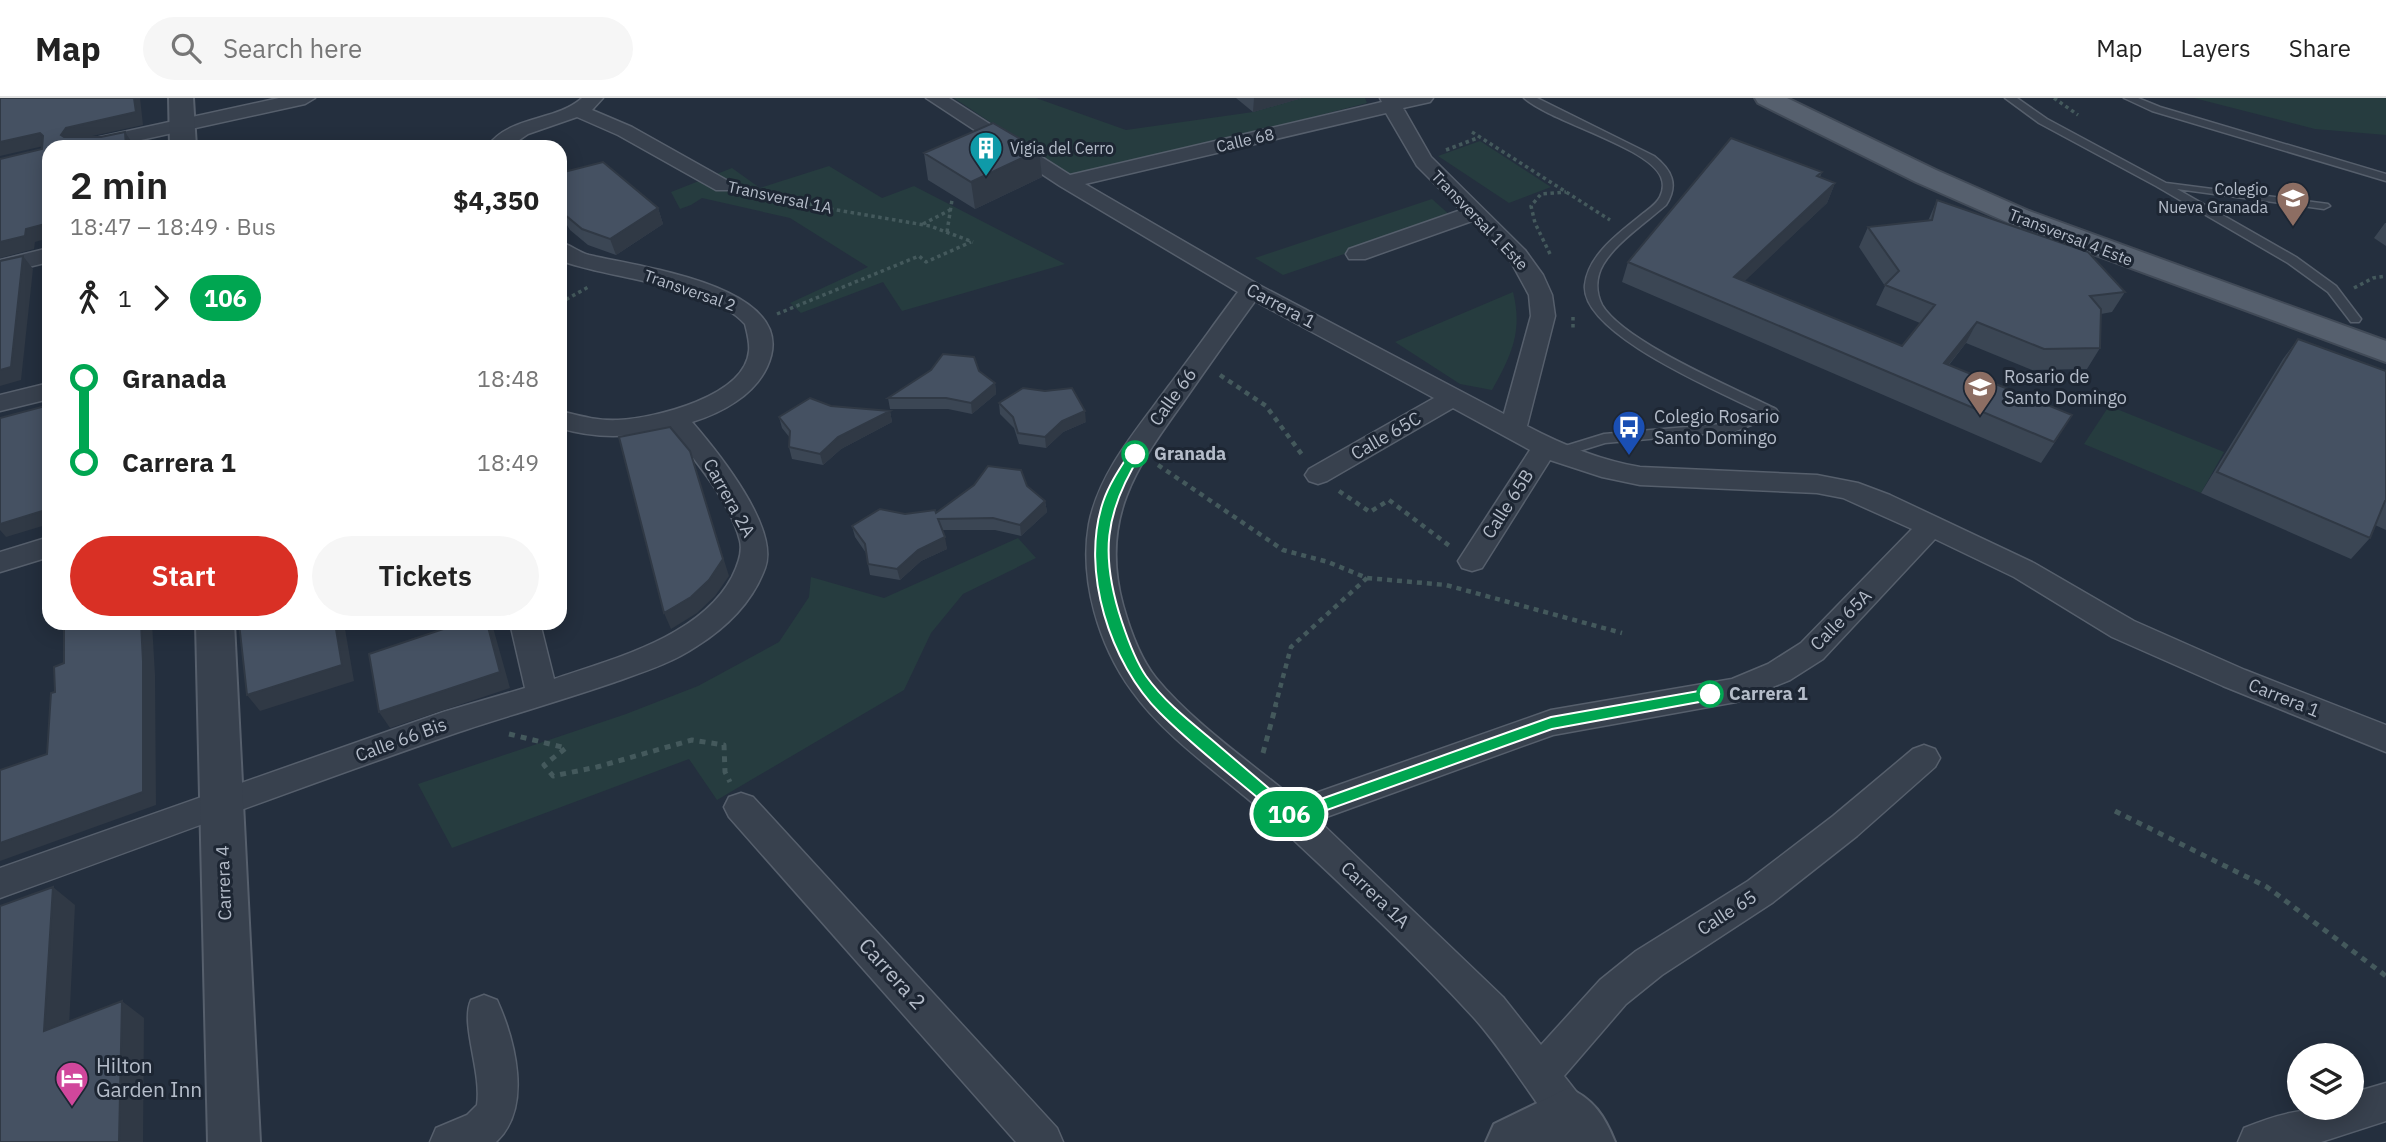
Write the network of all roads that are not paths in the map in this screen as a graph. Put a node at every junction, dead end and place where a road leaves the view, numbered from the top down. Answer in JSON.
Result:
{"nodes":[{"id":1,"x":181,"y":98,"type":"edge"},
{"id":2,"x":305,"y":98,"type":"edge"},
{"id":3,"x":936,"y":98,"type":"edge"},
{"id":4,"x":1423,"y":98,"type":"edge"},
{"id":5,"x":1529,"y":98,"type":"edge"},
{"id":6,"x":1767,"y":98,"type":"edge"},
{"id":7,"x":1817,"y":98,"type":"edge"},
{"id":8,"x":2010,"y":98,"type":"edge"},
{"id":9,"x":2129,"y":98,"type":"edge"},
{"id":10,"x":1391,"y":102,"type":"edge"},
{"id":11,"x":586,"y":104,"type":"edge"},
{"id":12,"x":182,"y":136,"type":"edge"},
{"id":13,"x":146,"y":140,"type":"edge"},
{"id":14,"x":503,"y":140,"type":"edge"},
{"id":15,"x":2386,"y":178,"type":"edge"},
{"id":16,"x":1067,"y":182,"type":"junction"},
{"id":17,"x":2160,"y":184,"type":"junction"},
{"id":18,"x":723,"y":186,"type":"road end"},
{"id":19,"x":2324,"y":206,"type":"dead end"},
{"id":20,"x":1474,"y":212,"type":"junction"},
{"id":21,"x":1357,"y":254,"type":"dead end"},
{"id":22,"x":567,"y":256,"type":"edge"},
{"id":23,"x":42,"y":258,"type":"edge"},
{"id":24,"x":0,"y":267,"type":"edge"},
{"id":25,"x":1251,"y":290,"type":"junction"},
{"id":26,"x":2355,"y":319,"type":"junction"},
{"id":27,"x":2386,"y":331,"type":"edge"},
{"id":28,"x":2386,"y":352,"type":"edge"},
{"id":29,"x":42,"y":393,"type":"edge"},
{"id":30,"x":1454,"y":397,"type":"junction"},
{"id":31,"x":0,"y":403,"type":"edge"},
{"id":32,"x":567,"y":420,"type":"edge"},
{"id":33,"x":676,"y":420,"type":"junction"},
{"id":34,"x":1513,"y":429,"type":"junction"},
{"id":35,"x":1551,"y":450,"type":"junction"},
{"id":36,"x":1318,"y":475,"type":"dead end"},
{"id":37,"x":1931,"y":526,"type":"junction"},
{"id":38,"x":755,"y":544,"type":"joint"},
{"id":39,"x":42,"y":549,"type":"edge"},
{"id":40,"x":1100,"y":552,"type":"joint"},
{"id":41,"x":1472,"y":561,"type":"dead end"},
{"id":42,"x":0,"y":562,"type":"edge"},
{"id":43,"x":215,"y":630,"type":"edge"},
{"id":44,"x":528,"y":630,"type":"edge"},
{"id":45,"x":542,"y":695,"type":"junction"},
{"id":46,"x":2386,"y":739,"type":"edge"},
{"id":47,"x":1924,"y":758,"type":"dead end"},
{"id":48,"x":222,"y":803,"type":"junction"},
{"id":49,"x":741,"y":807,"type":"road end"},
{"id":50,"x":1291,"y":816,"type":"junction"},
{"id":51,"x":0,"y":883,"type":"edge"},
{"id":52,"x":484,"y":1013,"type":"dead end"},
{"id":53,"x":2386,"y":1102,"type":"edge"},
{"id":54,"x":1566,"y":1110,"type":"edge"},
{"id":55,"x":234,"y":1142,"type":"edge"},
{"id":56,"x":450,"y":1142,"type":"edge"},
{"id":57,"x":1043,"y":1142,"type":"edge"},
{"id":58,"x":1512,"y":1142,"type":"edge"},
{"id":59,"x":2258,"y":1142,"type":"edge"}],
"edges":[{"from":1,"to":12,"type":"street"},
{"from":2,"to":12,"type":"street"},
{"from":3,"to":16,"type":"street","name":"Carrera 1"},
{"from":4,"to":10,"type":"street","name":"Calle 68"},
{"from":5,"to":35,"type":"lane"},
{"from":6,"to":28,"type":"main road","name":"Transversal 4 Este"},
{"from":7,"to":26,"type":"main road","name":"Transversal 4 Este"},
{"from":8,"to":17,"type":"lane"},
{"from":9,"to":15,"type":"lane"},
{"from":10,"to":16,"type":"street","name":"Calle 68"},
{"from":10,"to":20,"type":"street","name":"Transversal 1 Este"},
{"from":11,"to":14,"type":"street"},
{"from":11,"to":18,"type":"street","name":"Transversal 1A"},
{"from":12,"to":13,"type":"street"},
{"from":16,"to":25,"type":"street","name":"Carrera 1"},
{"from":17,"to":19,"type":"lane"},
{"from":17,"to":26,"type":"lane"},
{"from":20,"to":21,"type":"street"},
{"from":20,"to":34,"type":"street","name":"Transversal 1 Este"},
{"from":22,"to":33,"type":"street","name":"Transversal 2"},
{"from":23,"to":24,"type":"street"},
{"from":25,"to":30,"type":"street","name":"Carrera 1"},
{"from":25,"to":40,"type":"street","name":"Calle 66"},
{"from":26,"to":27,"type":"main road","name":"Transversal 4 Este"},
{"from":29,"to":31,"type":"street"},
{"from":30,"to":34,"type":"street","name":"Carrera 1"},
{"from":30,"to":36,"type":"street","name":"Calle 65C"},
{"from":32,"to":33,"type":"street","name":"Transversal 2"},
{"from":33,"to":38,"type":"street","name":"Carrera 2A"},
{"from":34,"to":35,"type":"street","name":"Carrera 1"},
{"from":35,"to":37,"type":"street","name":"Carrera 1"},
{"from":35,"to":41,"type":"street","name":"Calle 65B"},
{"from":37,"to":46,"type":"street","name":"Carrera 1"},
{"from":37,"to":50,"type":"street","name":"Calle 65A"},
{"from":38,"to":45,"type":"street","name":"Calle 66 Bis"},
{"from":39,"to":42,"type":"street"},
{"from":40,"to":50,"type":"street","name":"Carrera 1A"},
{"from":43,"to":48,"type":"street","name":"Carrera 4"},
{"from":44,"to":45,"type":"street"},
{"from":45,"to":48,"type":"street","name":"Calle 66 Bis"},
{"from":47,"to":54,"type":"street","name":"Calle 65"},
{"from":48,"to":51,"type":"street","name":"Calle 66 Bis"},
{"from":48,"to":55,"type":"street","name":"Carrera 4"},
{"from":49,"to":57,"type":"street","name":"Carrera 2"},
{"from":50,"to":54,"type":"street","name":"Carrera 1A"},
{"from":52,"to":56,"type":"street"},
{"from":53,"to":59,"type":"street"},
{"from":54,"to":58,"type":"street","name":"Calle 65"}]}
